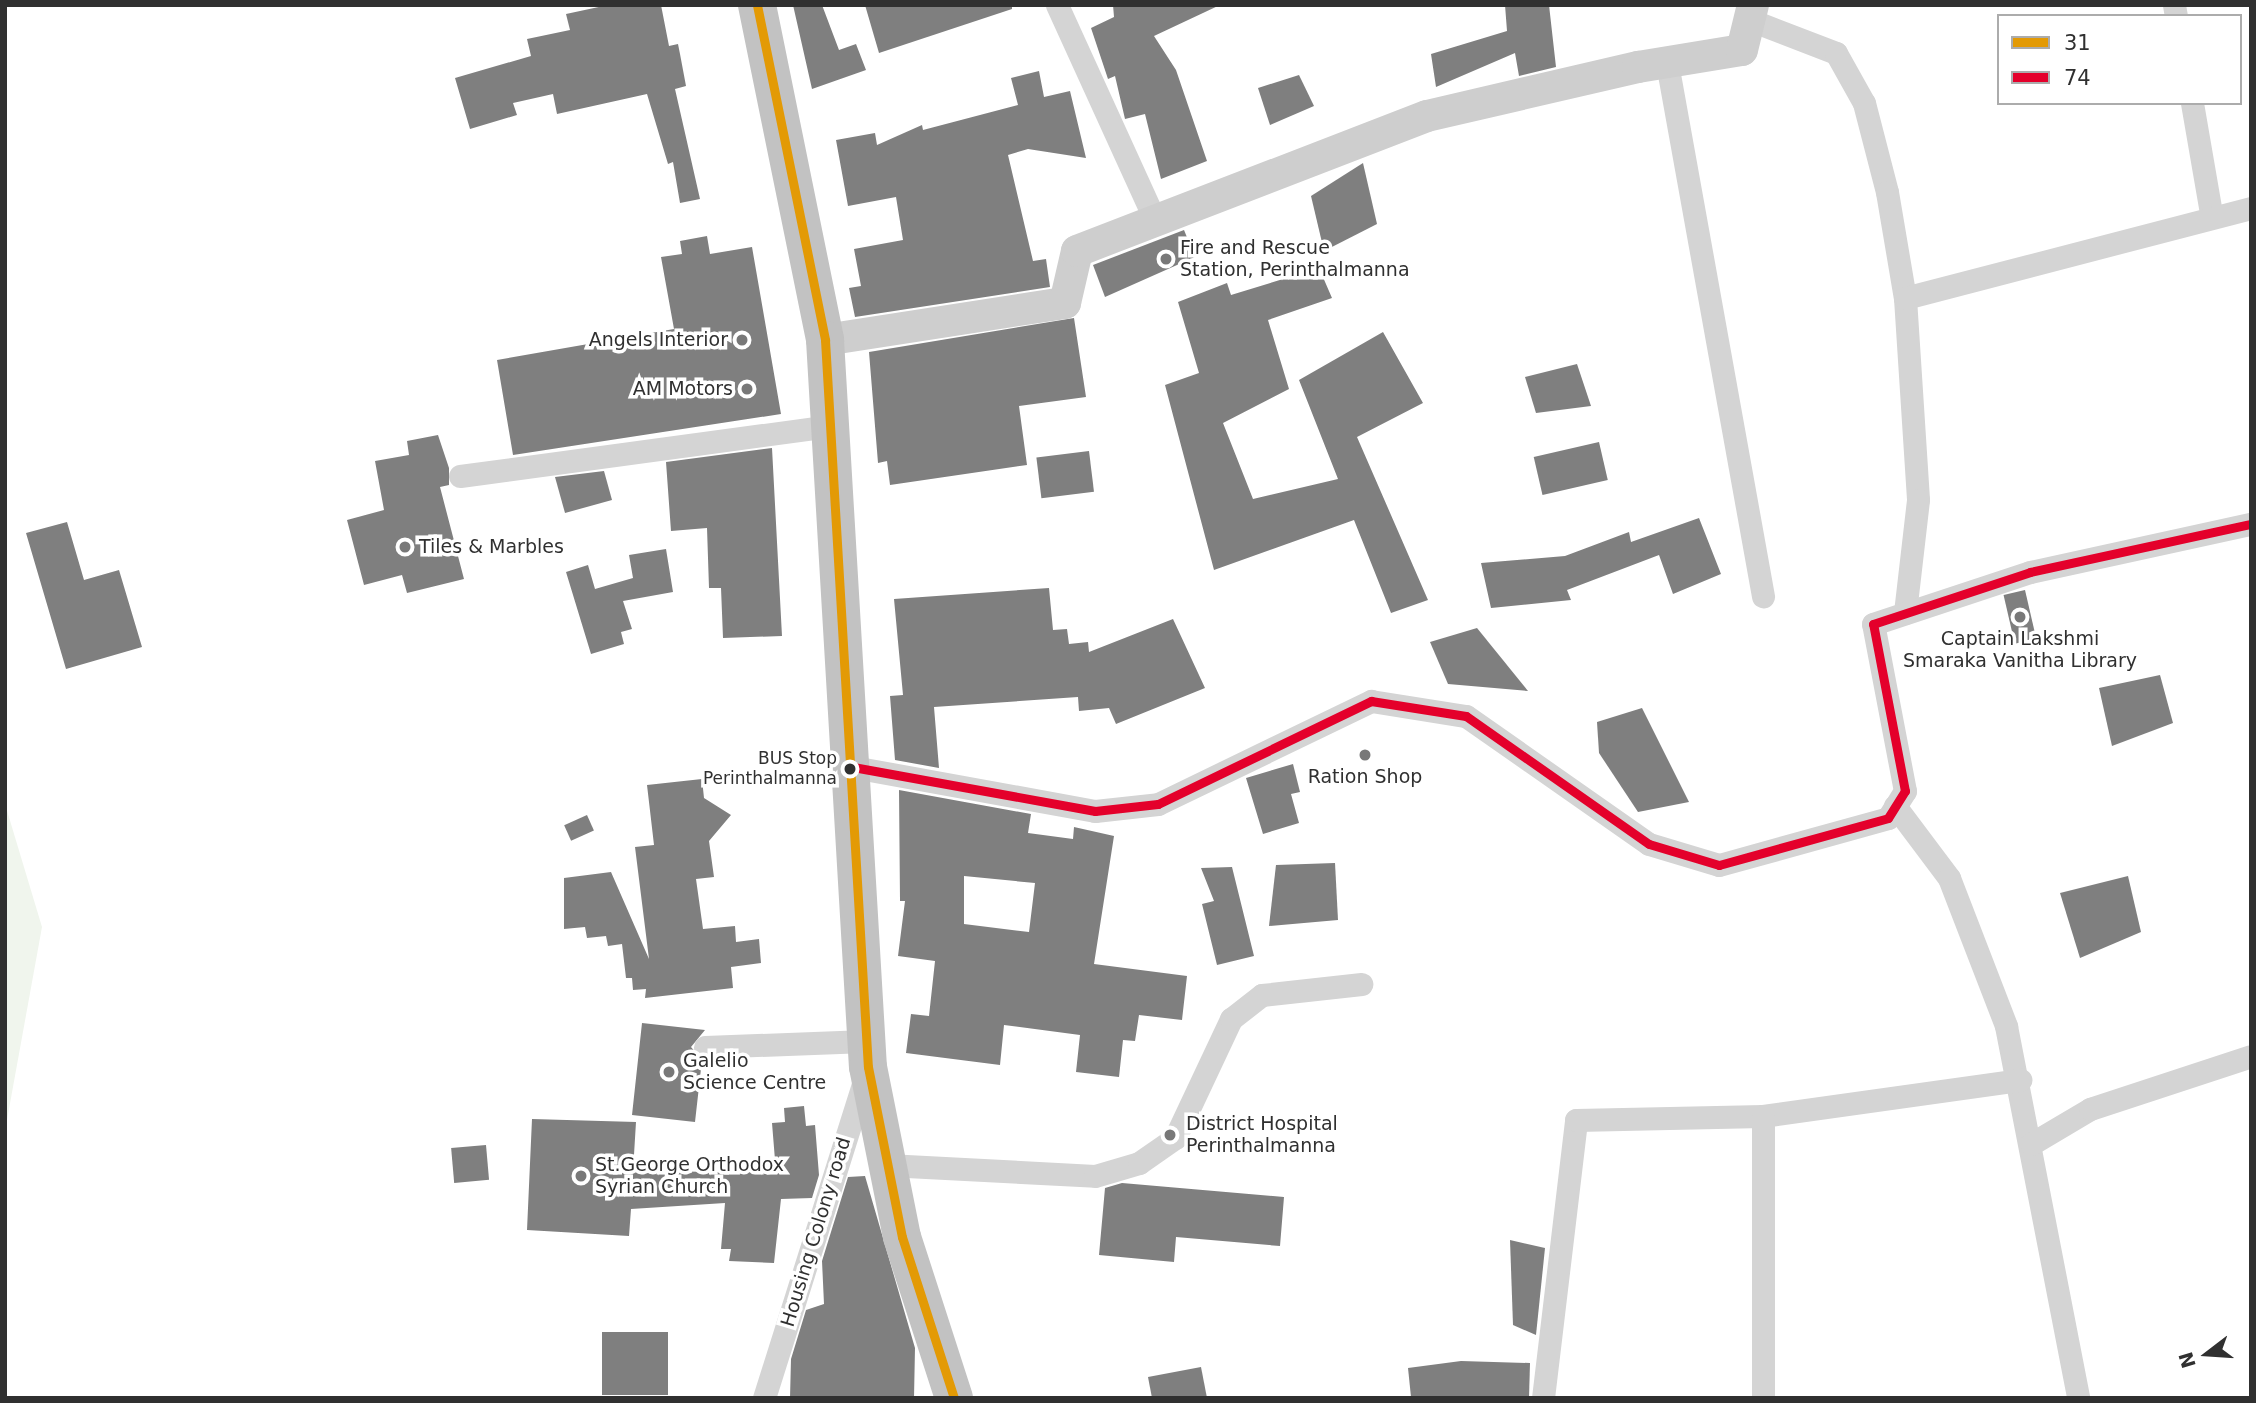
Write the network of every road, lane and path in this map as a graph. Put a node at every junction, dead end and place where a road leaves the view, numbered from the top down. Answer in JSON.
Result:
{"nodes":[{"id":1,"x":757,"y":5,"type":"edge"},
{"id":2,"x":1057,"y":5,"type":"edge"},
{"id":3,"x":1753,"y":13,"type":"edge"},
{"id":4,"x":1667,"y":63,"type":"junction"},
{"id":5,"x":2192,"y":105,"type":"edge"},
{"id":6,"x":2251,"y":208,"type":"edge"},
{"id":7,"x":2211,"y":213,"type":"junction"},
{"id":8,"x":1154,"y":218,"type":"junction"},
{"id":9,"x":1905,"y":298,"type":"junction"},
{"id":10,"x":825,"y":340,"type":"junction"},
{"id":11,"x":831,"y":426,"type":"junction"},
{"id":12,"x":460,"y":476,"type":"dead end"},
{"id":13,"x":2251,"y":524,"type":"edge"},
{"id":14,"x":1762,"y":596,"type":"dead end"},
{"id":15,"x":1905,"y":613,"type":"junction"},
{"id":16,"x":853,"y":767,"type":"junction"},
{"id":17,"x":1895,"y":806,"type":"junction"},
{"id":18,"x":1362,"y":984,"type":"dead end"},
{"id":19,"x":705,"y":1047,"type":"dead end"},
{"id":20,"x":867,"y":1054,"type":"junction"},
{"id":21,"x":2251,"y":1056,"type":"edge"},
{"id":22,"x":2021,"y":1080,"type":"junction"},
{"id":23,"x":1763,"y":1116,"type":"junction"},
{"id":24,"x":2031,"y":1144,"type":"junction"},
{"id":25,"x":887,"y":1165,"type":"junction"},
{"id":26,"x":764,"y":1398,"type":"edge"},
{"id":27,"x":954,"y":1398,"type":"edge"},
{"id":28,"x":1542,"y":1398,"type":"edge"},
{"id":29,"x":1763,"y":1398,"type":"edge"},
{"id":30,"x":2078,"y":1398,"type":"edge"}],
"edges":[{"from":1,"to":10,"type":"highway"},
{"from":2,"to":8,"type":"street"},
{"from":3,"to":4,"type":"street"},
{"from":3,"to":9,"type":"street"},
{"from":4,"to":8,"type":"street"},
{"from":4,"to":14,"type":"street"},
{"from":5,"to":7,"type":"street"},
{"from":6,"to":7,"type":"street"},
{"from":7,"to":9,"type":"street"},
{"from":8,"to":10,"type":"street"},
{"from":9,"to":15,"type":"street"},
{"from":10,"to":11,"type":"highway"},
{"from":11,"to":12,"type":"street"},
{"from":11,"to":16,"type":"highway"},
{"from":13,"to":15,"type":"street"},
{"from":15,"to":17,"type":"street"},
{"from":16,"to":17,"type":"street"},
{"from":16,"to":20,"type":"highway"},
{"from":17,"to":22,"type":"street"},
{"from":18,"to":25,"type":"street"},
{"from":19,"to":20,"type":"street"},
{"from":20,"to":25,"type":"highway"},
{"from":20,"to":26,"type":"street","name":"Housing Colony road"},
{"from":21,"to":24,"type":"street"},
{"from":22,"to":23,"type":"street"},
{"from":22,"to":24,"type":"street"},
{"from":23,"to":28,"type":"street"},
{"from":23,"to":29,"type":"street"},
{"from":24,"to":30,"type":"street"},
{"from":25,"to":27,"type":"highway"}]}
